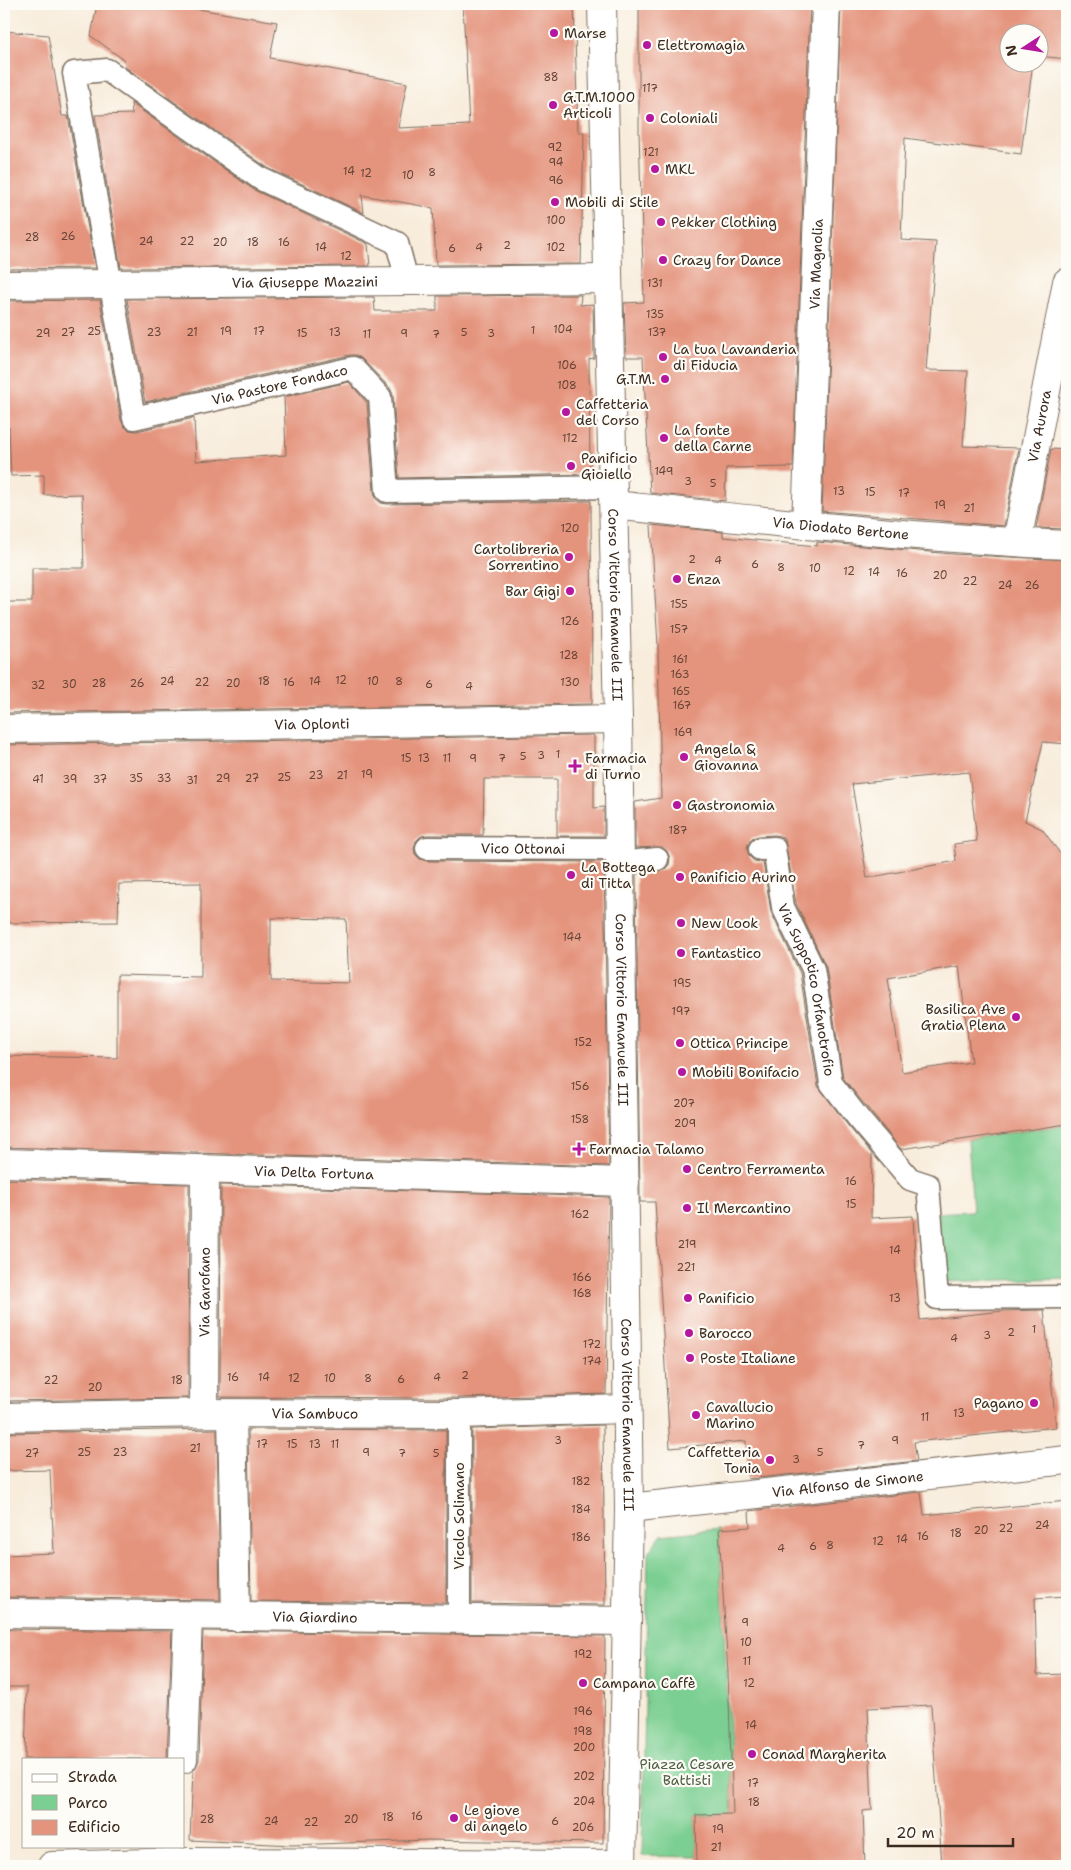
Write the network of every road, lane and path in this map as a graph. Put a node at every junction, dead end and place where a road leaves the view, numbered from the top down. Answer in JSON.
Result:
{"nodes":[{"id":1,"x":602,"y":4,"type":"edge"},
{"id":2,"x":826,"y":4,"type":"edge"},
{"id":3,"x":607,"y":279,"type":"junction"},
{"id":4,"x":407,"y":280,"type":"junction"},
{"id":5,"x":1067,"y":282,"type":"edge"},
{"id":6,"x":111,"y":283,"type":"junction"},
{"id":7,"x":4,"y":285,"type":"edge"},
{"id":8,"x":613,"y":496,"type":"junction"},
{"id":9,"x":806,"y":525,"type":"junction"},
{"id":10,"x":1017,"y":542,"type":"junction"},
{"id":11,"x":1067,"y":545,"type":"edge"},
{"id":12,"x":618,"y":718,"type":"junction"},
{"id":13,"x":4,"y":729,"type":"edge"},
{"id":14,"x":427,"y":848,"type":"dead end"},
{"id":15,"x":760,"y":848,"type":"dead end"},
{"id":16,"x":620,"y":856,"type":"junction"},
{"id":17,"x":657,"y":859,"type":"dead end"},
{"id":18,"x":4,"y":1162,"type":"edge"},
{"id":19,"x":205,"y":1170,"type":"junction"},
{"id":20,"x":624,"y":1182,"type":"junction"},
{"id":21,"x":1067,"y":1297,"type":"edge"},
{"id":22,"x":626,"y":1409,"type":"junction"},
{"id":23,"x":204,"y":1413,"type":"junction"},
{"id":24,"x":232,"y":1414,"type":"junction"},
{"id":25,"x":459,"y":1414,"type":"junction"},
{"id":26,"x":4,"y":1417,"type":"edge"},
{"id":27,"x":1067,"y":1460,"type":"edge"},
{"id":28,"x":629,"y":1508,"type":"junction"},
{"id":29,"x":4,"y":1613,"type":"edge"},
{"id":30,"x":188,"y":1616,"type":"junction"},
{"id":31,"x":236,"y":1617,"type":"junction"},
{"id":32,"x":460,"y":1619,"type":"junction"},
{"id":33,"x":627,"y":1621,"type":"junction"},
{"id":34,"x":183,"y":1758,"type":"edge"},
{"id":35,"x":180,"y":1858,"type":"edge"},
{"id":36,"x":622,"y":1865,"type":"edge"},
{"id":37,"x":52,"y":1866,"type":"edge"}],
"edges":[{"from":1,"to":3,"type":"street","name":"Corso Vittorio Emanuele III"},
{"from":2,"to":9,"type":"street","name":"Via Magnolia"},
{"from":3,"to":4,"type":"street","name":"Via Giuseppe Mazzini"},
{"from":3,"to":8,"type":"street","name":"Corso Vittorio Emanuele III"},
{"from":4,"to":6,"type":"street","name":"Via Giuseppe Mazzini"},
{"from":4,"to":6,"type":"lane"},
{"from":5,"to":10,"type":"street","name":"Via Aurora"},
{"from":6,"to":7,"type":"street","name":"Via Giuseppe Mazzini"},
{"from":6,"to":8,"type":"lane","name":"Via Pastore Fondaco"},
{"from":8,"to":9,"type":"street","name":"Via Diodato Bertone"},
{"from":8,"to":12,"type":"street","name":"Corso Vittorio Emanuele III"},
{"from":9,"to":10,"type":"street","name":"Via Diodato Bertone"},
{"from":10,"to":11,"type":"street","name":"Via Diodato Bertone"},
{"from":12,"to":13,"type":"street","name":"Via Oplonti"},
{"from":12,"to":16,"type":"street","name":"Corso Vittorio Emanuele III"},
{"from":14,"to":16,"type":"lane","name":"Vico Ottonai"},
{"from":15,"to":21,"type":"lane","name":"Via Suppotico Orfanotrofio"},
{"from":16,"to":17,"type":"lane"},
{"from":16,"to":20,"type":"street","name":"Corso Vittorio Emanuele III"},
{"from":18,"to":19,"type":"street","name":"Via Delta Fortuna"},
{"from":19,"to":20,"type":"street","name":"Via Delta Fortuna"},
{"from":19,"to":23,"type":"street","name":"Via Garofano"},
{"from":20,"to":22,"type":"street","name":"Corso Vittorio Emanuele III"},
{"from":22,"to":25,"type":"street","name":"Via Sambuco"},
{"from":22,"to":28,"type":"street","name":"Corso Vittorio Emanuele III"},
{"from":23,"to":24,"type":"street","name":"Via Sambuco"},
{"from":23,"to":26,"type":"street","name":"Via Sambuco"},
{"from":24,"to":25,"type":"street","name":"Via Sambuco"},
{"from":24,"to":31,"type":"street"},
{"from":25,"to":32,"type":"lane","name":"Vicolo Solimano"},
{"from":27,"to":28,"type":"street","name":"Via Alfonso de Simone"},
{"from":28,"to":33,"type":"street","name":"Corso Vittorio Emanuele III"},
{"from":29,"to":30,"type":"street","name":"Via Giardino"},
{"from":30,"to":31,"type":"street","name":"Via Giardino"},
{"from":30,"to":34,"type":"street"},
{"from":31,"to":32,"type":"street","name":"Via Giardino"},
{"from":32,"to":33,"type":"street","name":"Via Giardino"},
{"from":33,"to":36,"type":"street","name":"Corso Vittorio Emanuele III"},
{"from":35,"to":36,"type":"street"},
{"from":35,"to":37,"type":"street"}]}
